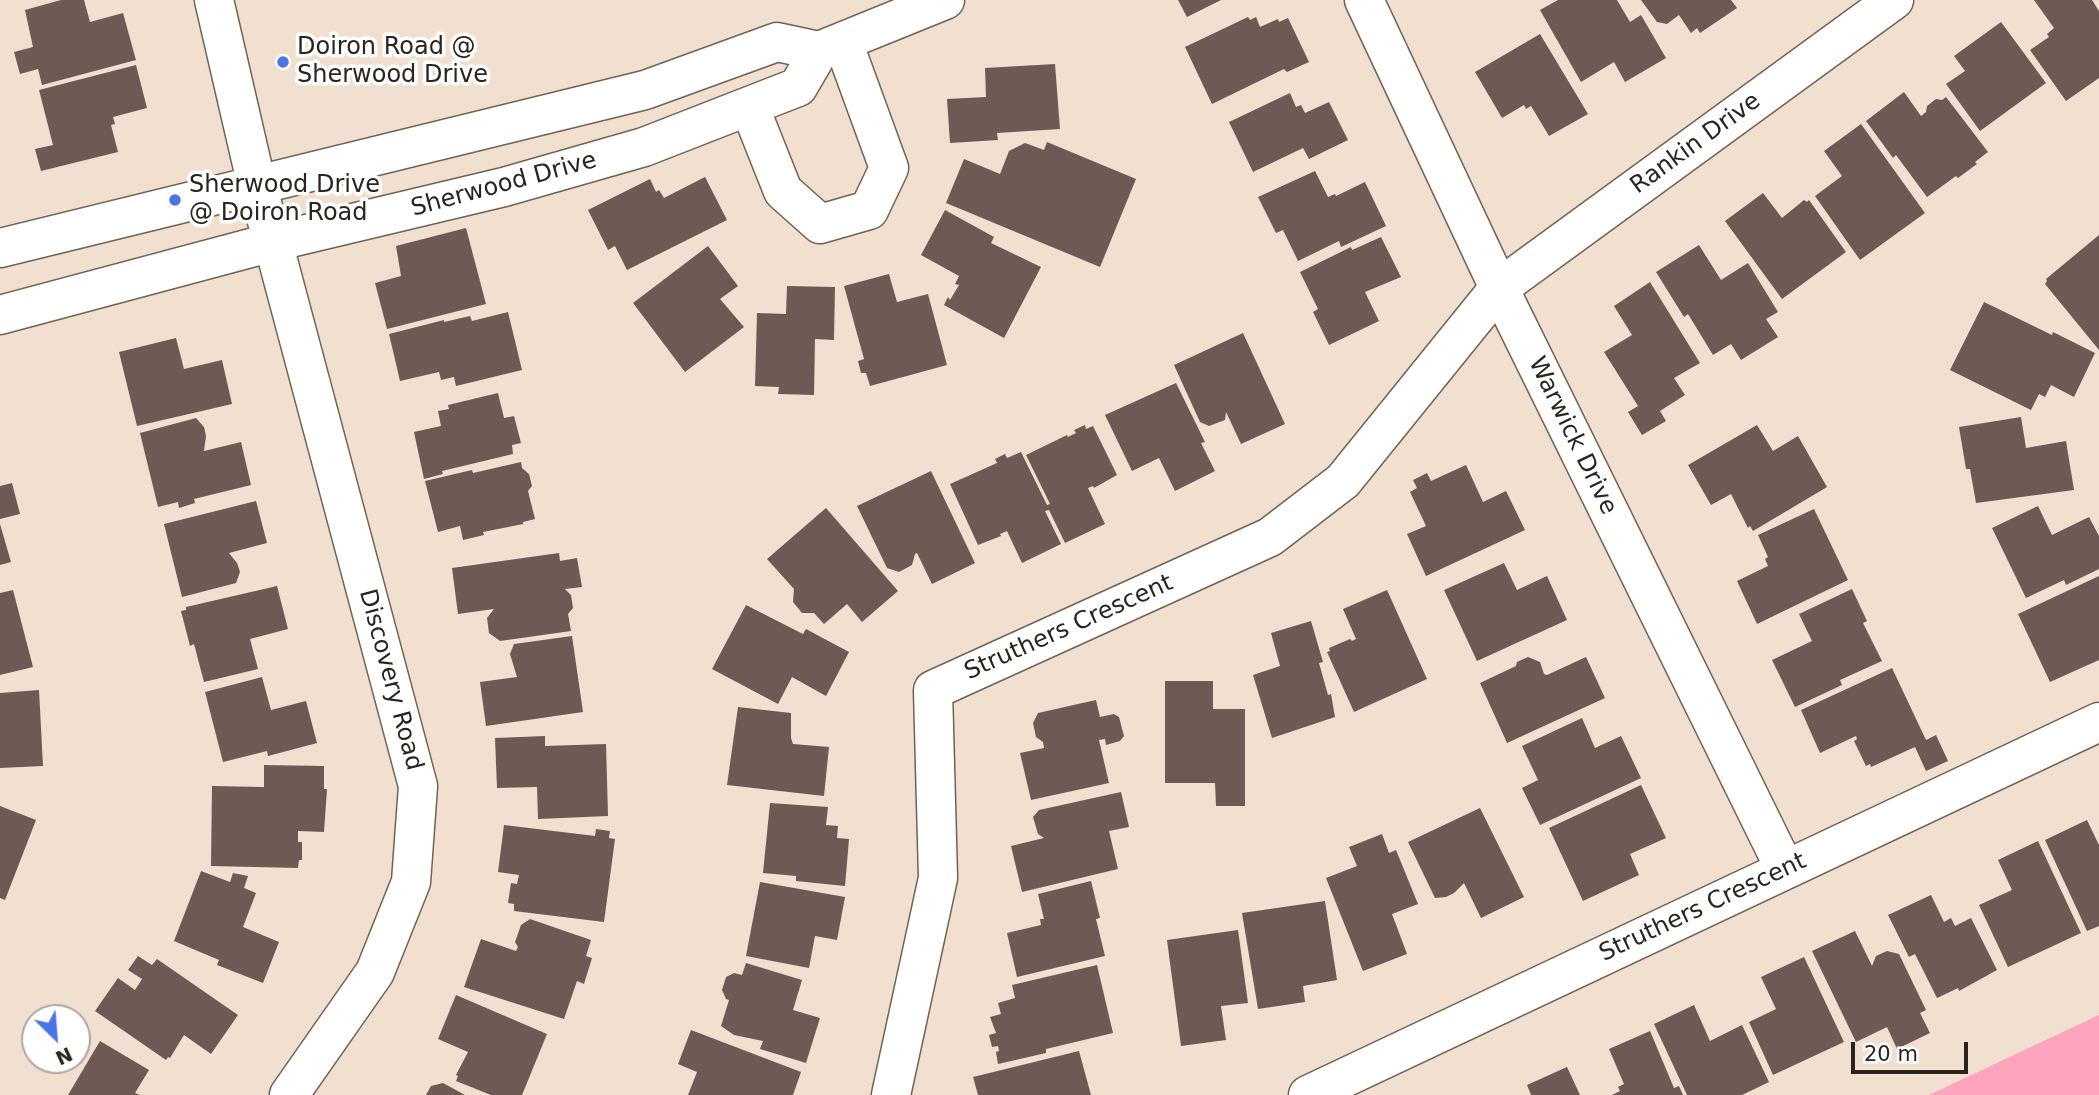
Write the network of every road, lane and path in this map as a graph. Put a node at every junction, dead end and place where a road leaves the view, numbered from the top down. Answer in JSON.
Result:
{"nodes":[{"id":1,"x":214,"y":0,"type":"edge"},
{"id":2,"x":944,"y":0,"type":"edge"},
{"id":3,"x":1364,"y":0,"type":"edge"},
{"id":4,"x":1894,"y":0,"type":"edge"},
{"id":5,"x":831,"y":47,"type":"junction"},
{"id":6,"x":750,"y":108,"type":"junction"},
{"id":7,"x":257,"y":186,"type":"junction"},
{"id":8,"x":273,"y":242,"type":"junction"},
{"id":9,"x":0,"y":248,"type":"edge"},
{"id":10,"x":1499,"y":288,"type":"junction"},
{"id":11,"x":0,"y":315,"type":"edge"},
{"id":12,"x":2099,"y":722,"type":"edge"},
{"id":13,"x":1786,"y":869,"type":"junction"},
{"id":14,"x":289,"y":1095,"type":"edge"},
{"id":15,"x":891,"y":1095,"type":"edge"},
{"id":16,"x":1308,"y":1095,"type":"edge"}],
"edges":[{"from":1,"to":7,"type":"street","name":"Discovery Road"},
{"from":2,"to":5,"type":"street"},
{"from":3,"to":10,"type":"street","name":"Warwick Drive"},
{"from":4,"to":10,"type":"street","name":"Rankin Drive"},
{"from":5,"to":6,"type":"street","name":"Sherwood Drive"},
{"from":5,"to":6,"type":"street"},
{"from":5,"to":7,"type":"street"},
{"from":6,"to":8,"type":"street","name":"Sherwood Drive"},
{"from":7,"to":8,"type":"street","name":"Discovery Road"},
{"from":7,"to":9,"type":"street"},
{"from":8,"to":11,"type":"street","name":"Sherwood Drive"},
{"from":8,"to":14,"type":"street","name":"Discovery Road"},
{"from":10,"to":13,"type":"street","name":"Warwick Drive"},
{"from":10,"to":15,"type":"street","name":"Struthers Crescent"},
{"from":12,"to":13,"type":"street","name":"Struthers Crescent"},
{"from":13,"to":16,"type":"street","name":"Struthers Crescent"}]}
